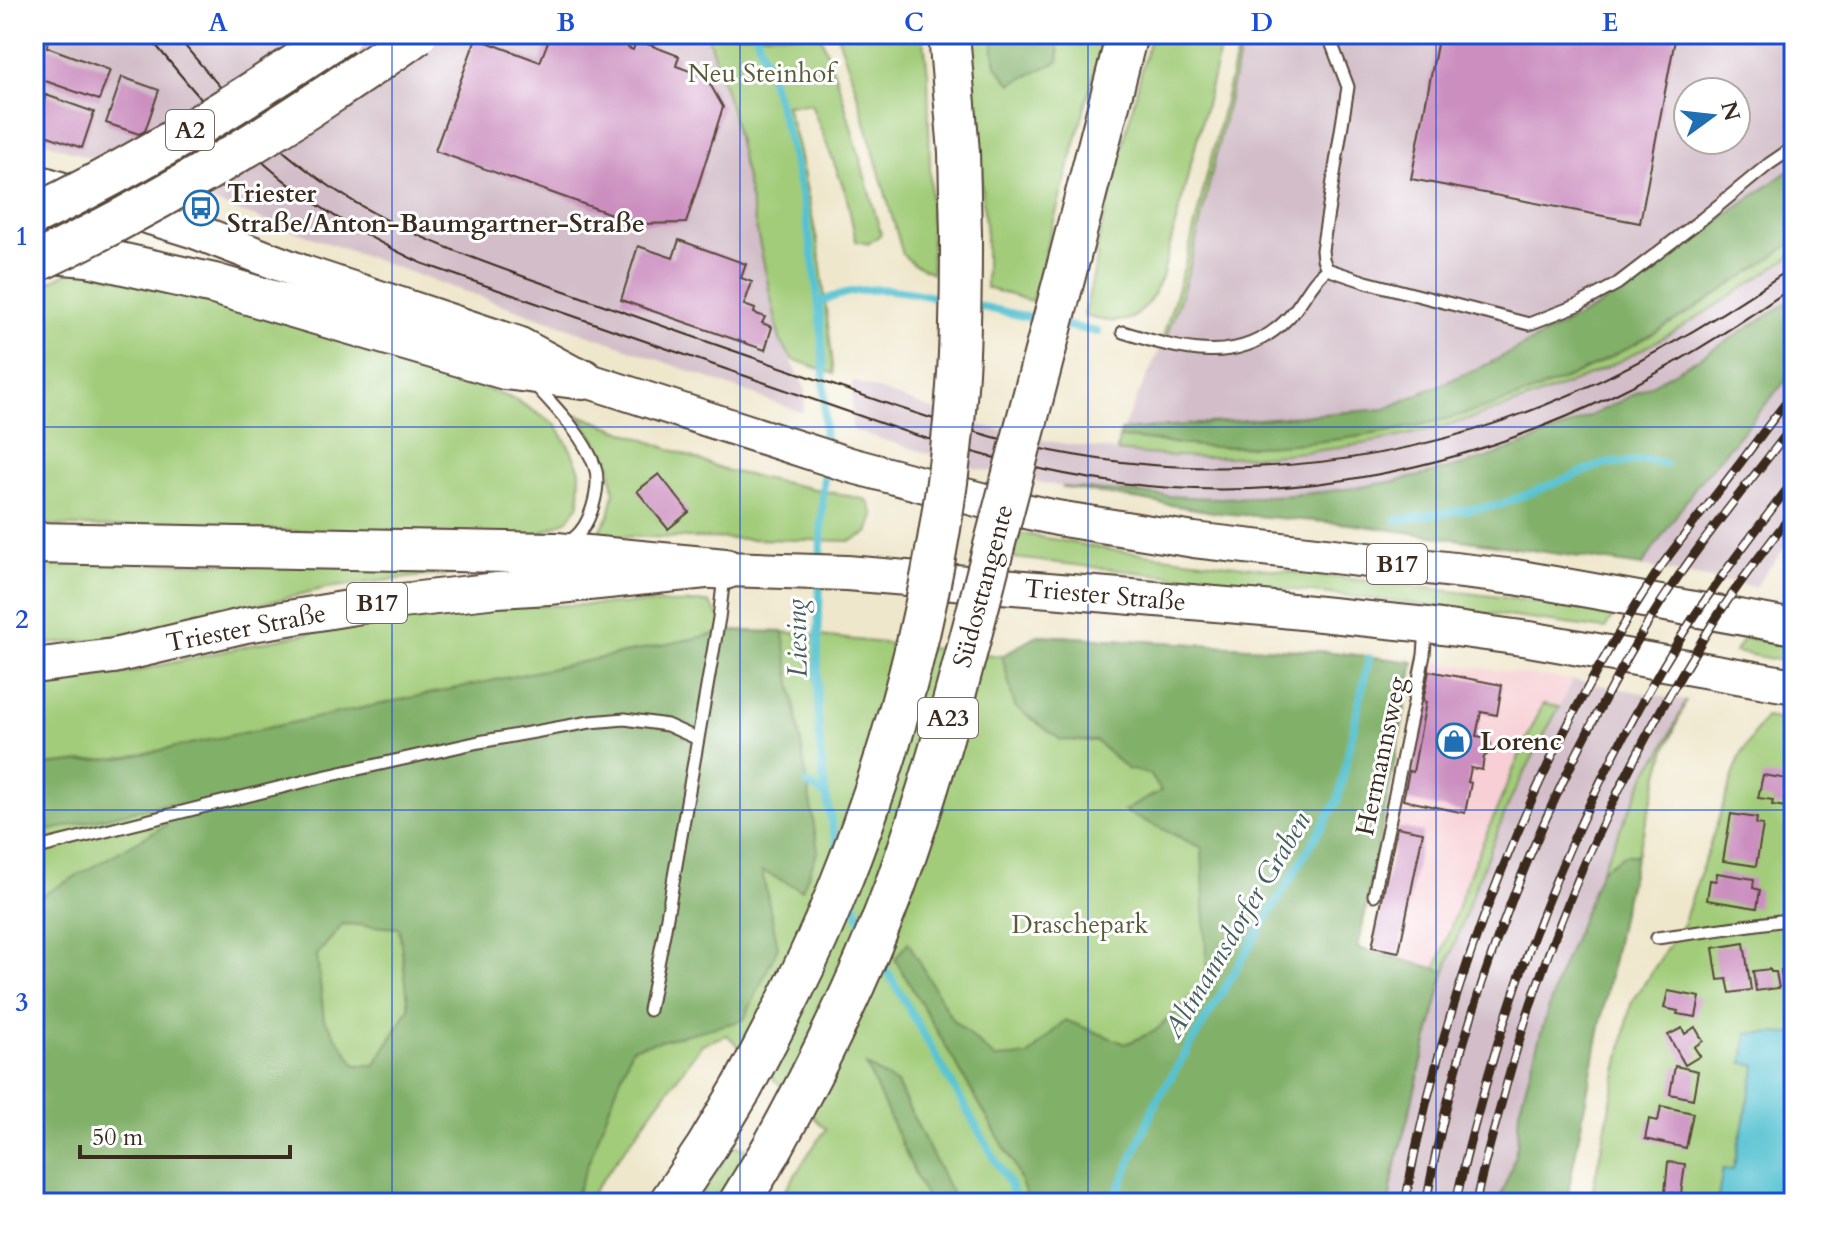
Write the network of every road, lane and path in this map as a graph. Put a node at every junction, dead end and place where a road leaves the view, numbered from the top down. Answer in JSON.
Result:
{"nodes":[{"id":1,"x":341,"y":34,"type":"edge"},
{"id":2,"x":417,"y":34,"type":"edge"},
{"id":3,"x":949,"y":34,"type":"edge"},
{"id":4,"x":1127,"y":34,"type":"edge"},
{"id":5,"x":1328,"y":34,"type":"edge"},
{"id":6,"x":1794,"y":147,"type":"edge"},
{"id":7,"x":34,"y":181,"type":"edge"},
{"id":8,"x":34,"y":215,"type":"edge"},
{"id":9,"x":34,"y":251,"type":"edge"},
{"id":10,"x":34,"y":263,"type":"edge"},
{"id":11,"x":1327,"y":269,"type":"junction"},
{"id":12,"x":1123,"y":332,"type":"dead end"},
{"id":13,"x":522,"y":371,"type":"junction"},
{"id":14,"x":583,"y":379,"type":"junction"},
{"id":15,"x":34,"y":543,"type":"edge"},
{"id":16,"x":556,"y":553,"type":"junction"},
{"id":17,"x":725,"y":569,"type":"junction"},
{"id":18,"x":1427,"y":625,"type":"junction"},
{"id":19,"x":1794,"y":627,"type":"edge"},
{"id":20,"x":34,"y":666,"type":"edge"},
{"id":21,"x":1794,"y":686,"type":"edge"},
{"id":22,"x":698,"y":739,"type":"junction"},
{"id":23,"x":34,"y":849,"type":"edge"},
{"id":24,"x":1374,"y":895,"type":"dead end"},
{"id":25,"x":1794,"y":919,"type":"edge"},
{"id":26,"x":1657,"y":938,"type":"dead end"},
{"id":27,"x":649,"y":1010,"type":"dead end"},
{"id":28,"x":669,"y":1203,"type":"edge"},
{"id":29,"x":739,"y":1203,"type":"edge"}],
"edges":[{"from":1,"to":8,"type":"highway","number":"A2","bridge":true},
{"from":2,"to":10,"type":"highway","number":"A2","bridge":true},
{"from":3,"to":28,"type":"highway","name":"Südosttangente","number":"A23","bridge":true},
{"from":4,"to":29,"type":"highway","name":"Südosttangente","number":"A23","bridge":true},
{"from":5,"to":11,"type":"lane"},
{"from":6,"to":11,"type":"lane"},
{"from":7,"to":14,"type":"main road","number":"B17"},
{"from":9,"to":13,"type":"highway"},
{"from":11,"to":12,"type":"lane"},
{"from":13,"to":14,"type":"highway"},
{"from":13,"to":16,"type":"lane"},
{"from":14,"to":19,"type":"main road","number":"B17"},
{"from":15,"to":16,"type":"highway"},
{"from":16,"to":17,"type":"highway"},
{"from":17,"to":18,"type":"main road","name":"Triester Straße","number":"B17"},
{"from":17,"to":20,"type":"main road","name":"Triester Straße","number":"B17"},
{"from":17,"to":22,"type":"lane"},
{"from":18,"to":21,"type":"main road","name":"Triester Straße","number":"B17"},
{"from":18,"to":24,"type":"lane","name":"Hermannsweg"},
{"from":22,"to":23,"type":"lane"},
{"from":22,"to":27,"type":"lane"},
{"from":25,"to":26,"type":"lane"}]}
